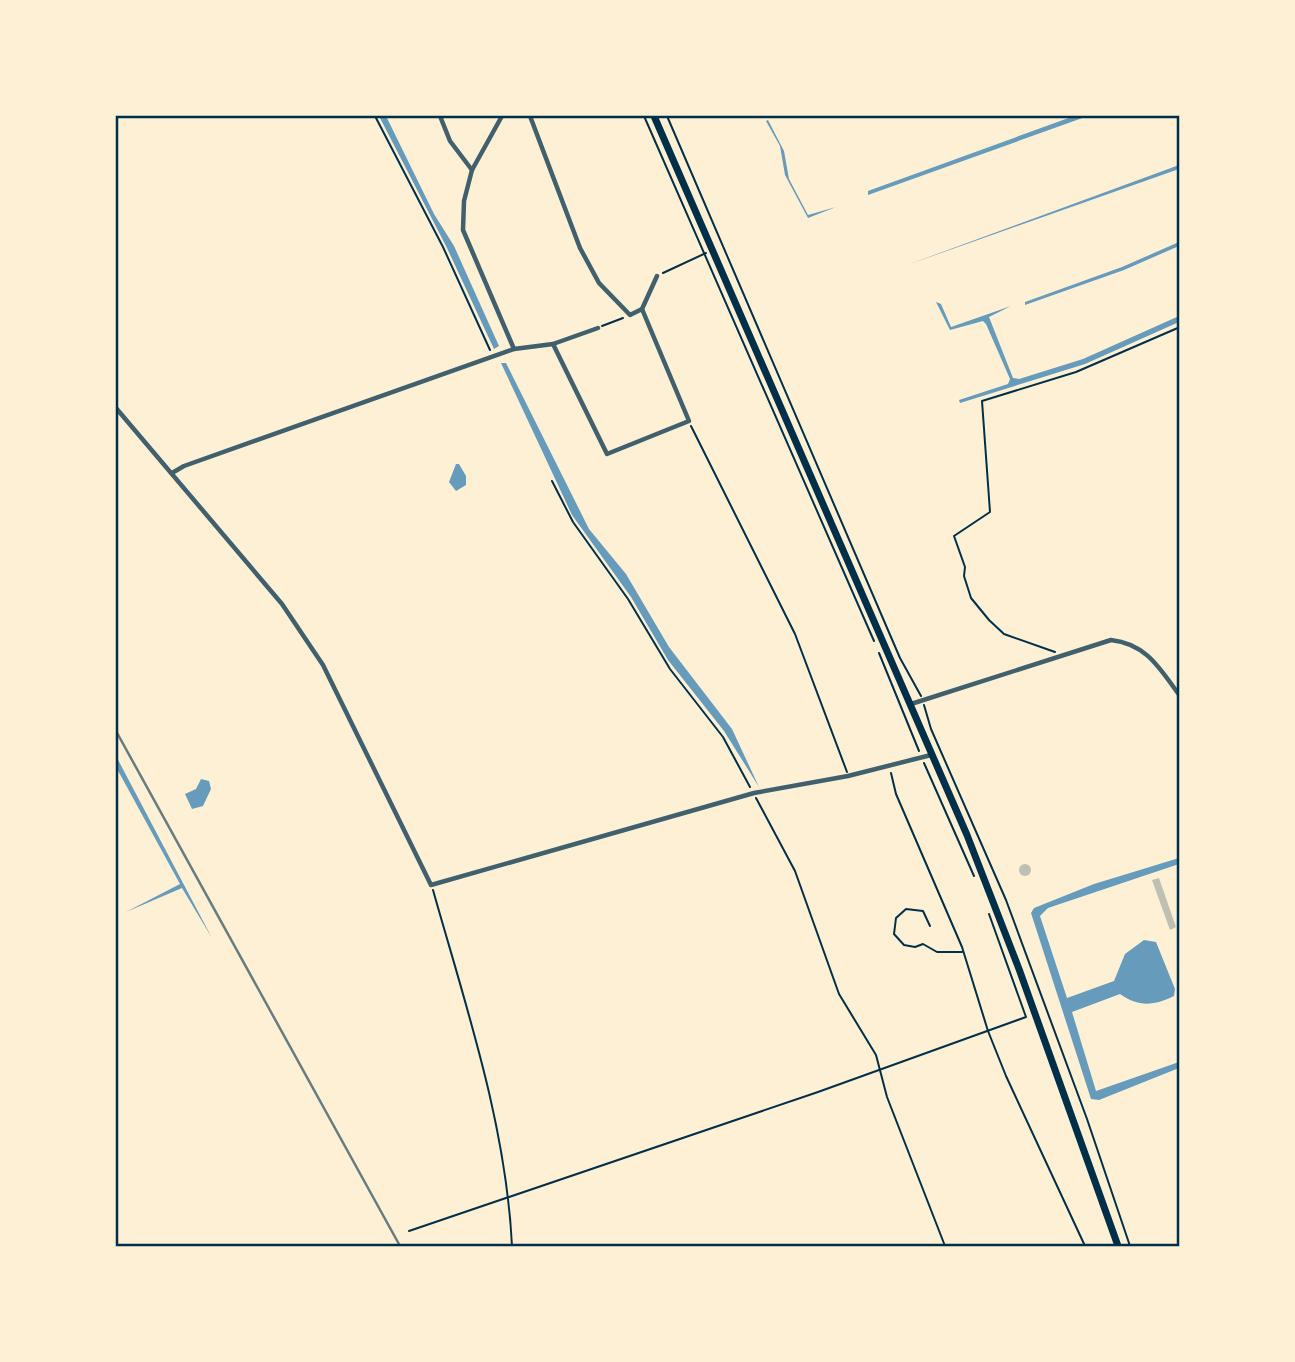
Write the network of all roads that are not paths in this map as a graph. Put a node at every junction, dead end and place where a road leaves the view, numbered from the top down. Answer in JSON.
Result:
{"nodes":[{"id":1,"x":440,"y":116,"type":"edge"},
{"id":2,"x":502,"y":116,"type":"edge"},
{"id":3,"x":530,"y":116,"type":"edge"},
{"id":4,"x":654,"y":116,"type":"edge"},
{"id":5,"x":472,"y":170,"type":"junction"},
{"id":6,"x":657,"y":276,"type":"road end"},
{"id":7,"x":642,"y":309,"type":"junction"},
{"id":8,"x":598,"y":328,"type":"road end"},
{"id":9,"x":553,"y":344,"type":"junction"},
{"id":10,"x":514,"y":349,"type":"junction"},
{"id":11,"x":116,"y":408,"type":"edge"},
{"id":12,"x":172,"y":473,"type":"junction"},
{"id":13,"x":1180,"y":696,"type":"edge"},
{"id":14,"x":910,"y":704,"type":"junction"},
{"id":15,"x":931,"y":755,"type":"junction"},
{"id":16,"x":1118,"y":1247,"type":"edge"}],
"edges":[{"from":1,"to":5,"type":"street"},
{"from":2,"to":5,"type":"street"},
{"from":3,"to":7,"type":"street"},
{"from":4,"to":14,"type":"main road"},
{"from":5,"to":10,"type":"street"},
{"from":6,"to":7,"type":"street"},
{"from":7,"to":9,"type":"street"},
{"from":8,"to":9,"type":"street"},
{"from":9,"to":10,"type":"street"},
{"from":10,"to":12,"type":"street"},
{"from":11,"to":12,"type":"street"},
{"from":12,"to":15,"type":"street"},
{"from":13,"to":14,"type":"street"},
{"from":14,"to":15,"type":"main road"},
{"from":15,"to":16,"type":"main road"}]}
